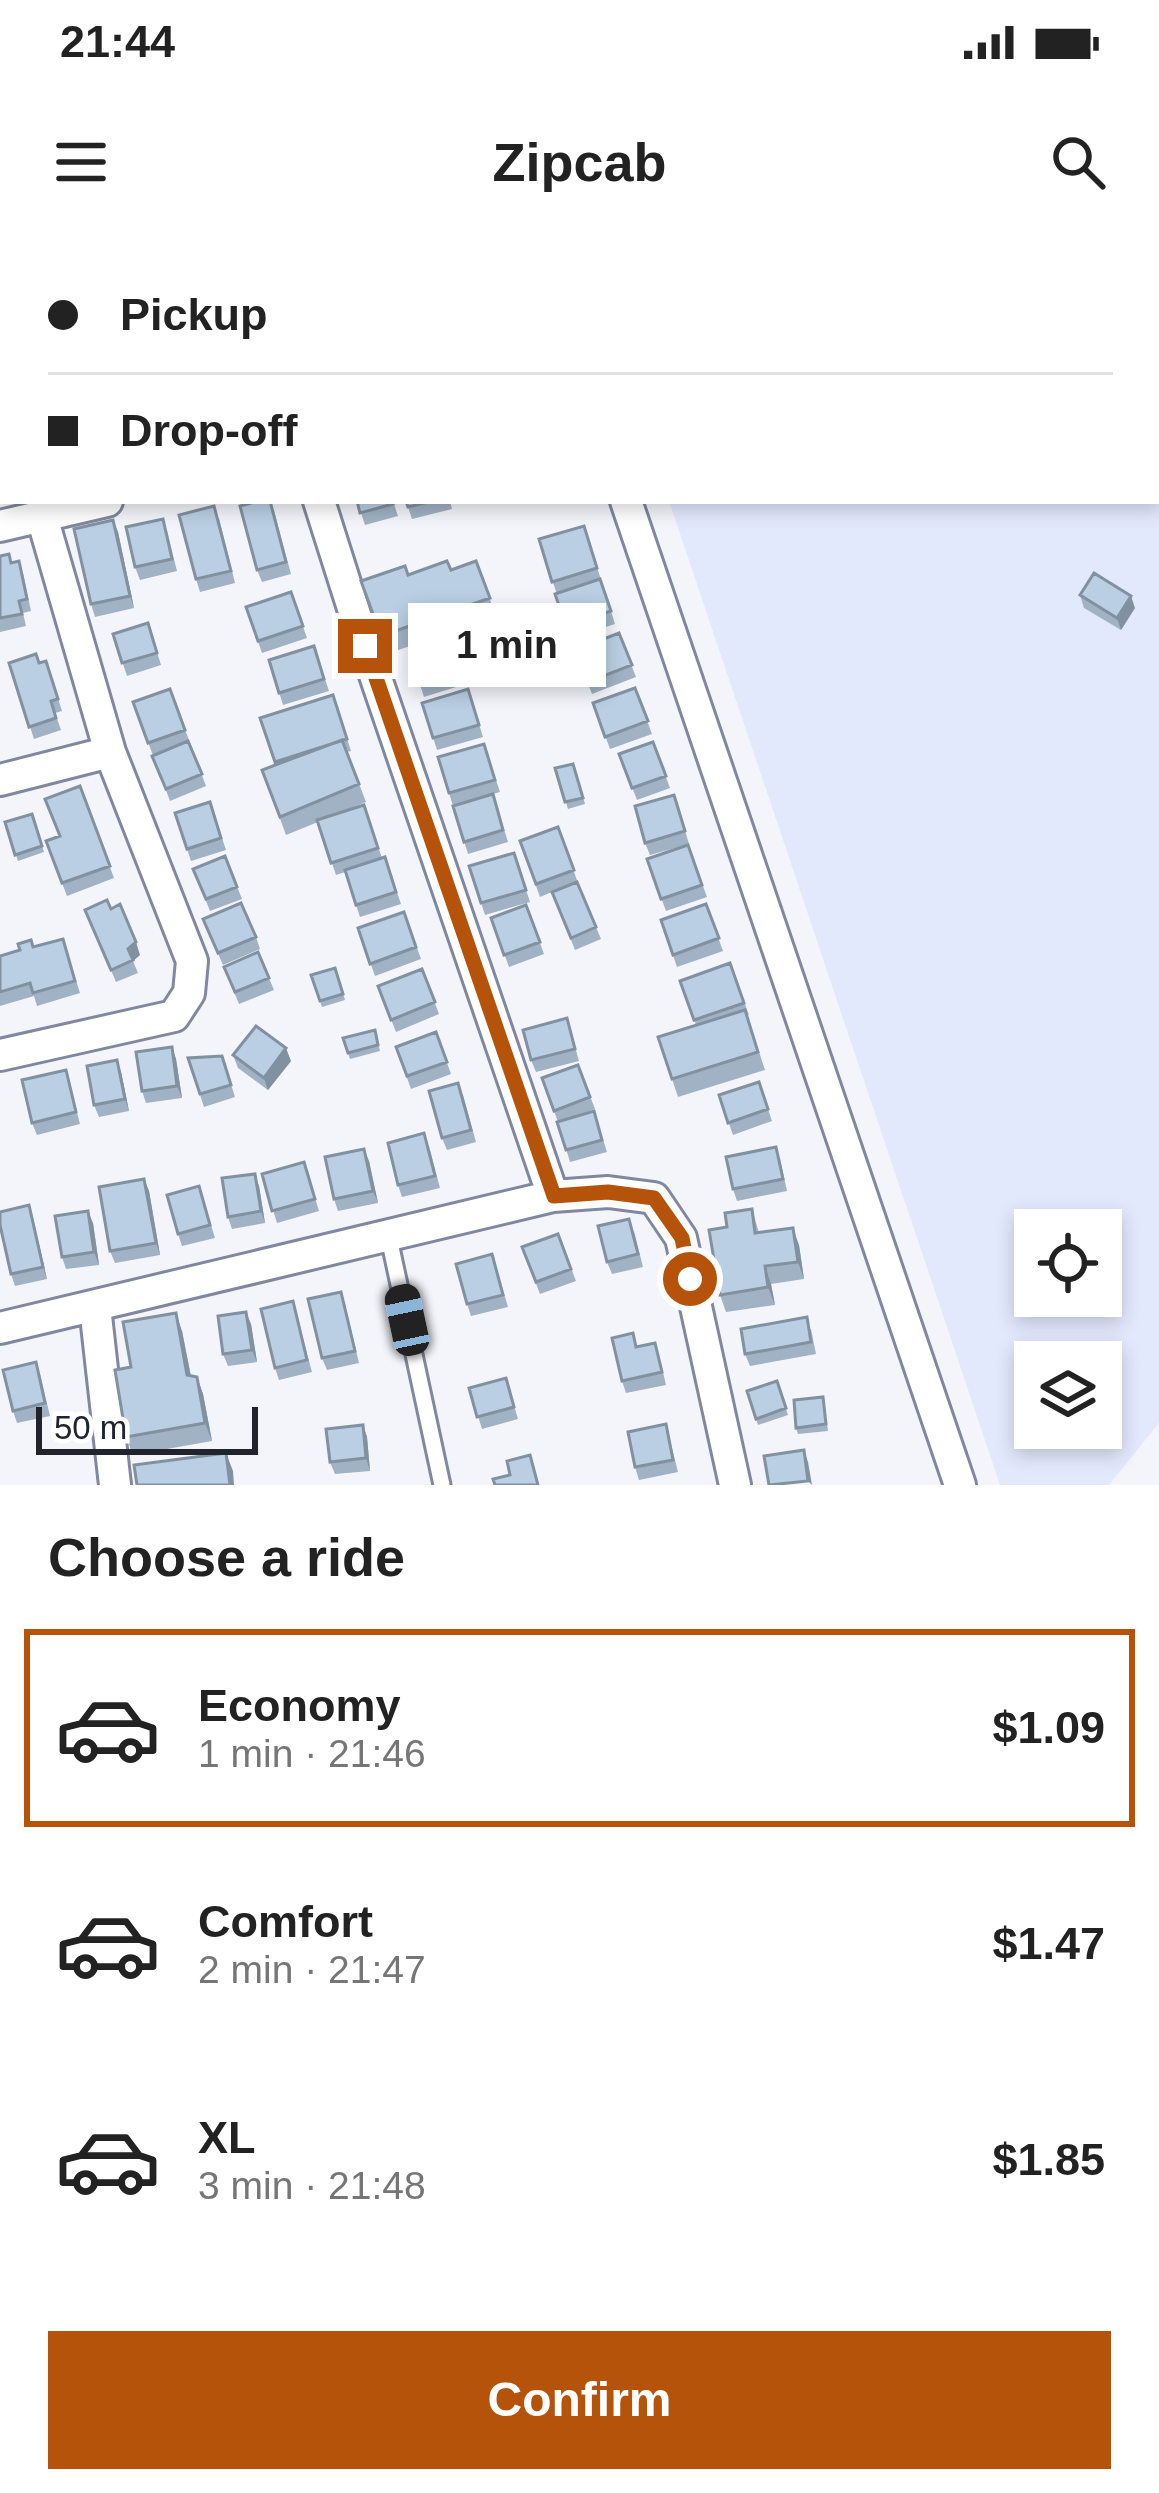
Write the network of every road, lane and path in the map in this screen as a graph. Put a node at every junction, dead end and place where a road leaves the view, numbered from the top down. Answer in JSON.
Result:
{"nodes":[{"id":1,"x":95,"y":504,"type":"edge"},
{"id":2,"x":320,"y":504,"type":"edge"},
{"id":3,"x":627,"y":504,"type":"edge"},
{"id":4,"x":42,"y":517,"type":"junction"},
{"id":5,"x":0,"y":526,"type":"edge"},
{"id":6,"x":110,"y":752,"type":"junction"},
{"id":7,"x":0,"y":780,"type":"edge"},
{"id":8,"x":0,"y":1055,"type":"edge"},
{"id":9,"x":554,"y":1196,"type":"junction"},
{"id":10,"x":389,"y":1238,"type":"junction"},
{"id":11,"x":95,"y":1307,"type":"junction"},
{"id":12,"x":0,"y":1328,"type":"edge"},
{"id":13,"x":116,"y":1485,"type":"edge"},
{"id":14,"x":442,"y":1485,"type":"edge"},
{"id":15,"x":735,"y":1485,"type":"edge"},
{"id":16,"x":961,"y":1485,"type":"edge"}],
"edges":[{"from":1,"to":4,"type":"street"},
{"from":2,"to":9,"type":"street"},
{"from":3,"to":16,"type":"street"},
{"from":4,"to":5,"type":"street"},
{"from":4,"to":6,"type":"street"},
{"from":6,"to":7,"type":"street"},
{"from":6,"to":8,"type":"street"},
{"from":9,"to":10,"type":"street"},
{"from":9,"to":15,"type":"street"},
{"from":10,"to":11,"type":"street"},
{"from":10,"to":14,"type":"lane"},
{"from":11,"to":12,"type":"street"},
{"from":11,"to":13,"type":"street"}]}
